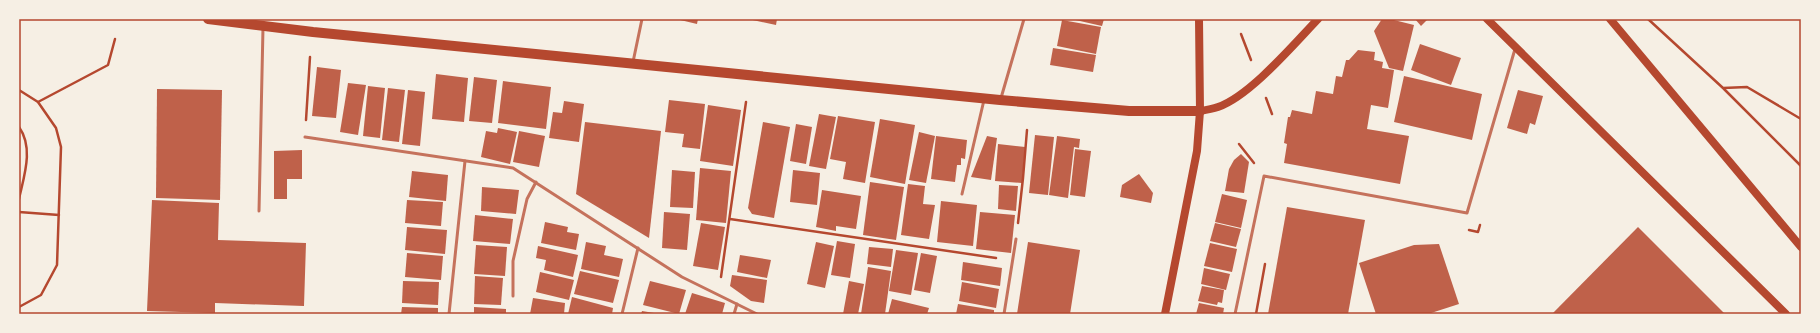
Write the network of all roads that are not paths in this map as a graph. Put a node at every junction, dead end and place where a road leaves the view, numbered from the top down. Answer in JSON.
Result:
{"nodes":[{"id":1,"x":208,"y":19,"type":"edge"},
{"id":2,"x":642,"y":19,"type":"edge"},
{"id":3,"x":1024,"y":19,"type":"edge"},
{"id":4,"x":1200,"y":19,"type":"edge"},
{"id":5,"x":1318,"y":19,"type":"edge"},
{"id":6,"x":1486,"y":19,"type":"edge"},
{"id":7,"x":1610,"y":19,"type":"edge"},
{"id":8,"x":264,"y":26,"type":"junction"},
{"id":9,"x":1515,"y":49,"type":"junction"},
{"id":10,"x":632,"y":64,"type":"junction"},
{"id":11,"x":984,"y":98,"type":"junction"},
{"id":12,"x":1000,"y":100,"type":"junction"},
{"id":13,"x":1200,"y":111,"type":"junction"},
{"id":14,"x":305,"y":137,"type":"road end"},
{"id":15,"x":464,"y":161,"type":"junction"},
{"id":16,"x":536,"y":182,"type":"junction"},
{"id":17,"x":962,"y":194,"type":"dead end"},
{"id":18,"x":259,"y":211,"type":"dead end"},
{"id":19,"x":1016,"y":239,"type":"road end"},
{"id":20,"x":1801,"y":247,"type":"edge"},
{"id":21,"x":638,"y":248,"type":"junction"},
{"id":22,"x":513,"y":296,"type":"dead end"},
{"id":23,"x":737,"y":304,"type":"junction"},
{"id":24,"x":449,"y":314,"type":"edge"},
{"id":25,"x":622,"y":314,"type":"edge"},
{"id":26,"x":734,"y":314,"type":"edge"},
{"id":27,"x":757,"y":314,"type":"edge"},
{"id":28,"x":1004,"y":314,"type":"edge"},
{"id":29,"x":1165,"y":314,"type":"edge"},
{"id":30,"x":1235,"y":314,"type":"edge"},
{"id":31,"x":1786,"y":314,"type":"edge"}],
"edges":[{"from":1,"to":8,"type":"main road"},
{"from":2,"to":10,"type":"lane"},
{"from":3,"to":12,"type":"lane"},
{"from":4,"to":13,"type":"main road"},
{"from":5,"to":13,"type":"main road"},
{"from":6,"to":9,"type":"main road"},
{"from":7,"to":20,"type":"main road"},
{"from":8,"to":10,"type":"main road"},
{"from":8,"to":18,"type":"lane"},
{"from":9,"to":30,"type":"lane"},
{"from":9,"to":31,"type":"main road"},
{"from":10,"to":11,"type":"main road"},
{"from":11,"to":12,"type":"main road"},
{"from":11,"to":17,"type":"lane"},
{"from":12,"to":13,"type":"main road"},
{"from":13,"to":29,"type":"main road"},
{"from":14,"to":15,"type":"lane"},
{"from":15,"to":16,"type":"lane"},
{"from":15,"to":24,"type":"lane"},
{"from":16,"to":21,"type":"lane"},
{"from":16,"to":22,"type":"lane"},
{"from":19,"to":28,"type":"lane"},
{"from":21,"to":23,"type":"lane"},
{"from":21,"to":25,"type":"lane"},
{"from":23,"to":26,"type":"lane"},
{"from":23,"to":27,"type":"lane"}]}
